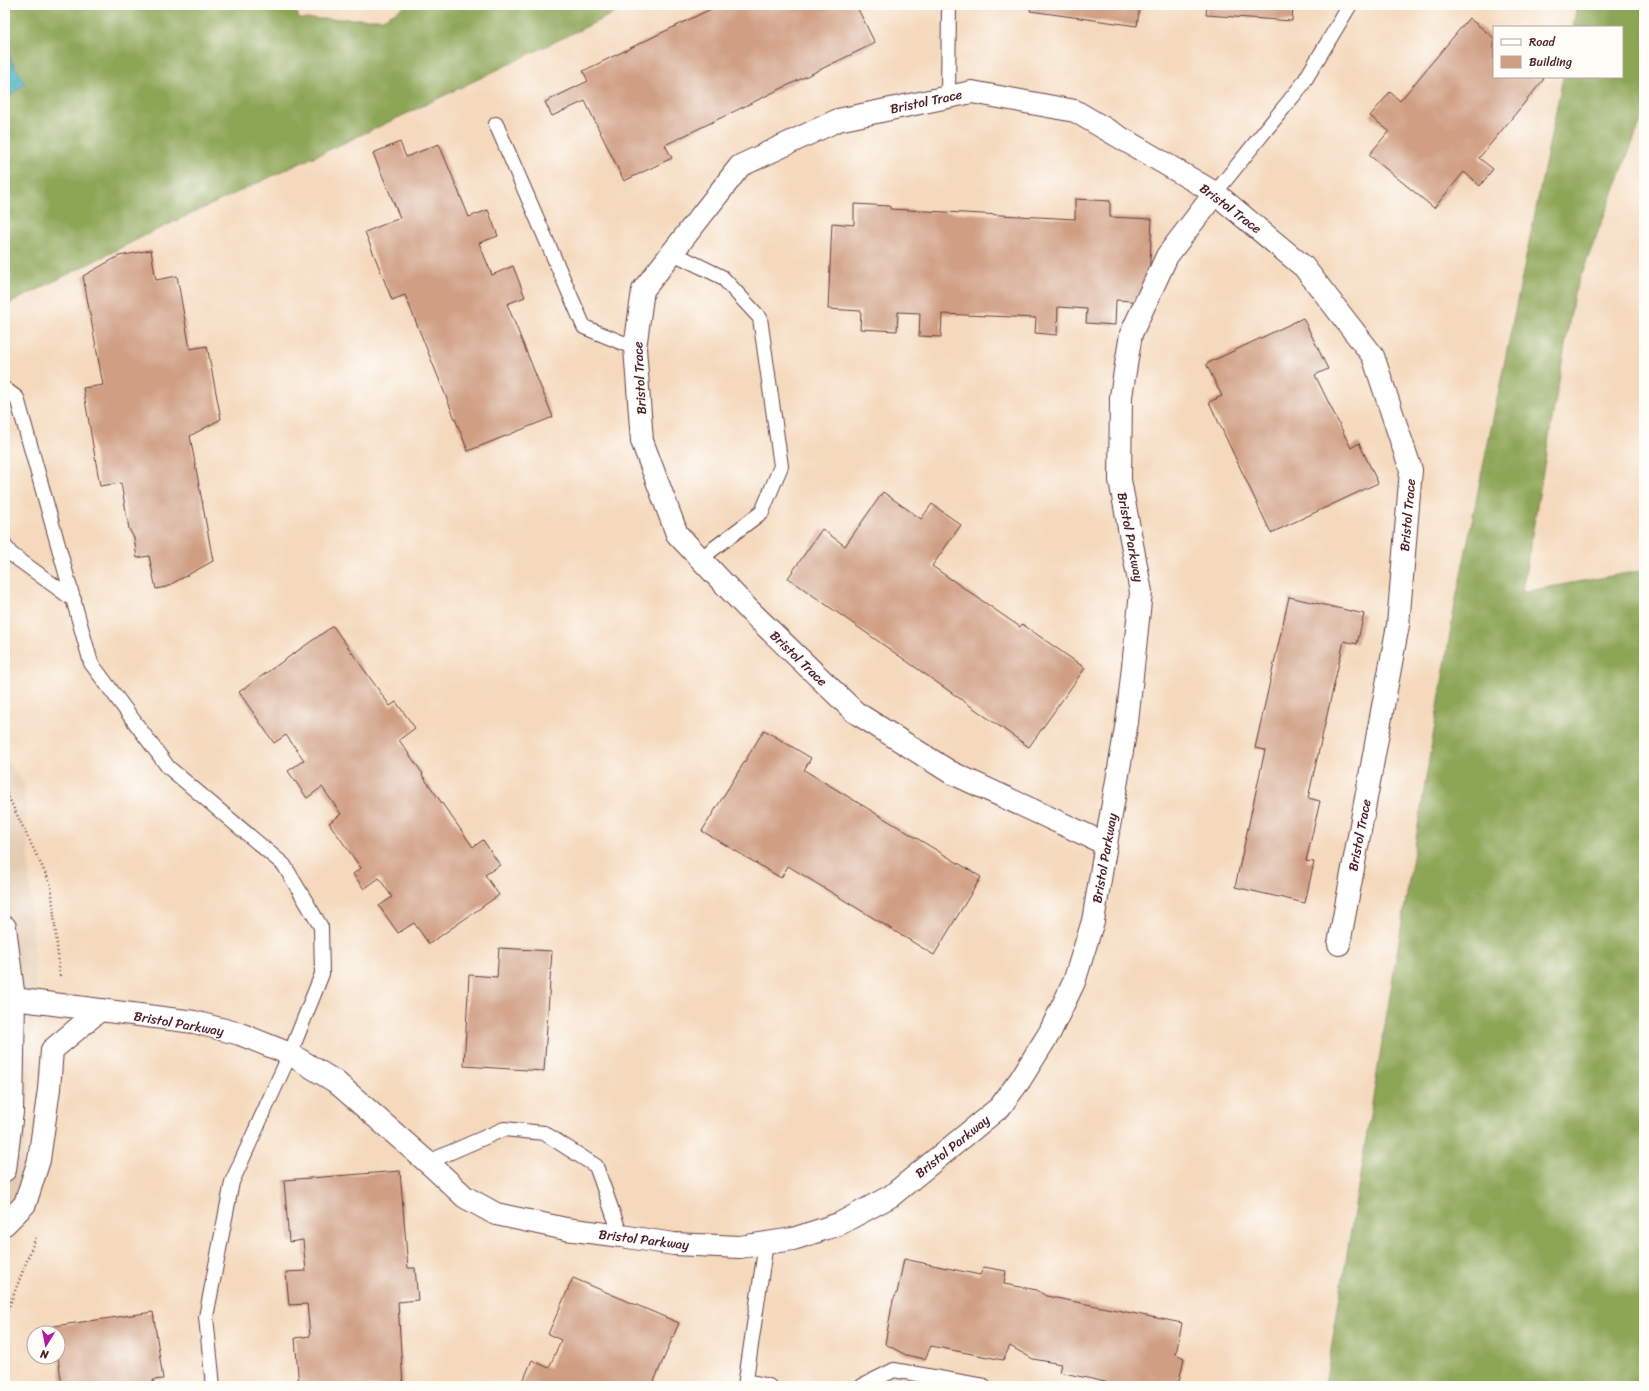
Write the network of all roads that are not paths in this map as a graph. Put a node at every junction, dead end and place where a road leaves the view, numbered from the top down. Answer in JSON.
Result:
{"nodes":[{"id":1,"x":948,"y":5,"type":"edge"},
{"id":2,"x":1350,"y":5,"type":"edge"},
{"id":3,"x":948,"y":96,"type":"junction"},
{"id":4,"x":496,"y":124,"type":"dead end"},
{"id":5,"x":1215,"y":192,"type":"junction"},
{"id":6,"x":673,"y":253,"type":"junction"},
{"id":7,"x":635,"y":348,"type":"junction"},
{"id":8,"x":5,"y":388,"type":"edge"},
{"id":9,"x":5,"y":546,"type":"edge"},
{"id":10,"x":700,"y":559,"type":"junction"},
{"id":11,"x":74,"y":600,"type":"junction"},
{"id":12,"x":1106,"y":844,"type":"junction"},
{"id":13,"x":5,"y":927,"type":"edge"},
{"id":14,"x":1339,"y":944,"type":"dead end"},
{"id":15,"x":14,"y":999,"type":"junction"},
{"id":16,"x":100,"y":1010,"type":"junction"},
{"id":17,"x":290,"y":1054,"type":"junction"},
{"id":18,"x":428,"y":1162,"type":"junction"},
{"id":19,"x":5,"y":1170,"type":"edge"},
{"id":20,"x":5,"y":1224,"type":"edge"},
{"id":21,"x":621,"y":1236,"type":"junction"},
{"id":22,"x":766,"y":1242,"type":"junction"},
{"id":23,"x":746,"y":1383,"type":"edge"},
{"id":24,"x":213,"y":1386,"type":"edge"},
{"id":25,"x":769,"y":1386,"type":"edge"},
{"id":26,"x":862,"y":1386,"type":"edge"},
{"id":27,"x":984,"y":1386,"type":"edge"}],
"edges":[{"from":1,"to":3,"type":"lane"},
{"from":2,"to":5,"type":"lane"},
{"from":3,"to":5,"type":"street","name":"Bristol Trace"},
{"from":3,"to":6,"type":"street","name":"Bristol Trace"},
{"from":4,"to":7,"type":"lane"},
{"from":5,"to":12,"type":"street","name":"Bristol Parkway"},
{"from":5,"to":14,"type":"street","name":"Bristol Trace"},
{"from":6,"to":7,"type":"street","name":"Bristol Trace"},
{"from":6,"to":10,"type":"lane"},
{"from":7,"to":10,"type":"street","name":"Bristol Trace"},
{"from":8,"to":11,"type":"lane"},
{"from":9,"to":11,"type":"lane"},
{"from":10,"to":12,"type":"street","name":"Bristol Trace"},
{"from":11,"to":17,"type":"lane"},
{"from":12,"to":22,"type":"street","name":"Bristol Parkway"},
{"from":13,"to":15,"type":"street"},
{"from":15,"to":16,"type":"street","name":"Bristol Parkway"},
{"from":15,"to":19,"type":"street"},
{"from":16,"to":17,"type":"street","name":"Bristol Parkway"},
{"from":16,"to":20,"type":"street"},
{"from":17,"to":18,"type":"street","name":"Bristol Parkway"},
{"from":17,"to":24,"type":"lane"},
{"from":18,"to":21,"type":"street","name":"Bristol Parkway"},
{"from":18,"to":21,"type":"lane"},
{"from":21,"to":22,"type":"street","name":"Bristol Parkway"},
{"from":22,"to":23,"type":"lane"},
{"from":23,"to":25,"type":"lane"},
{"from":26,"to":27,"type":"lane"}]}
